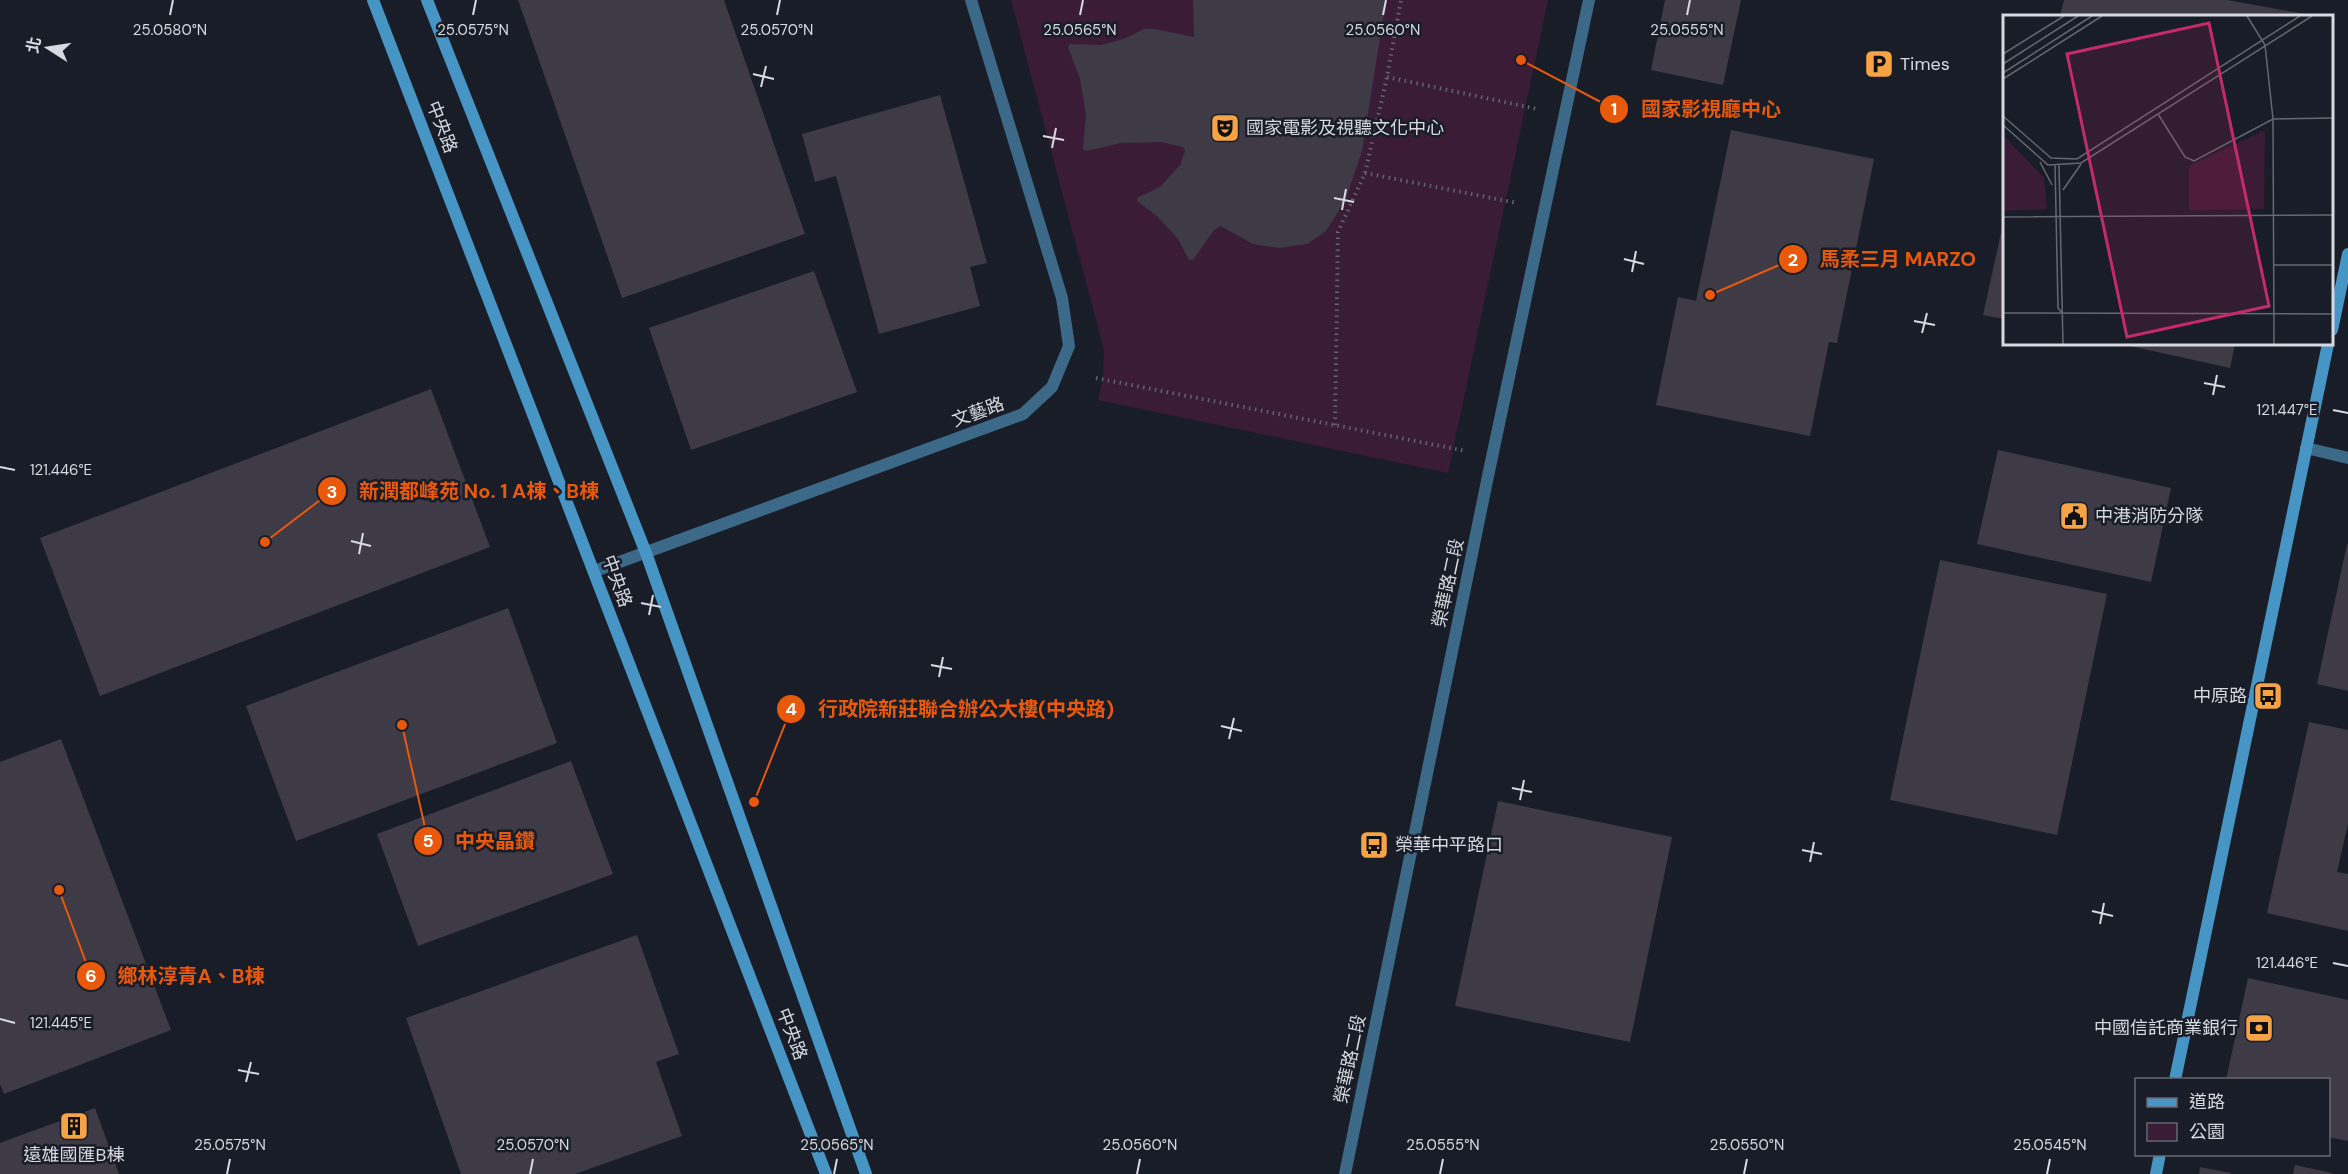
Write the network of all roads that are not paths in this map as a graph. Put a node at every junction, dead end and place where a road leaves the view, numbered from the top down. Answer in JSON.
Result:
{"nodes":[{"id":1,"x":373,"y":0,"type":"edge"},
{"id":2,"x":427,"y":0,"type":"edge"},
{"id":3,"x":971,"y":0,"type":"edge"},
{"id":4,"x":1589,"y":0,"type":"edge"},
{"id":5,"x":2348,"y":254,"type":"edge"},
{"id":6,"x":2333,"y":321,"type":"edge"},
{"id":7,"x":2328,"y":345,"type":"edge"},
{"id":8,"x":2306,"y":448,"type":"junction"},
{"id":9,"x":2348,"y":458,"type":"edge"},
{"id":10,"x":646,"y":553,"type":"junction"},
{"id":11,"x":595,"y":571,"type":"junction"},
{"id":12,"x":2175,"y":1078,"type":"edge"},
{"id":13,"x":2160,"y":1156,"type":"edge"},
{"id":14,"x":826,"y":1174,"type":"edge"},
{"id":15,"x":866,"y":1174,"type":"edge"},
{"id":16,"x":1345,"y":1174,"type":"edge"},
{"id":17,"x":2156,"y":1174,"type":"edge"}],
"edges":[{"from":1,"to":11,"type":"street","name":"中央路"},
{"from":2,"to":10,"type":"street","name":"中央路"},
{"from":3,"to":10,"type":"street","name":"文藝路"},
{"from":4,"to":16,"type":"street","name":"榮華路二段"},
{"from":5,"to":6,"type":"street"},
{"from":7,"to":8,"type":"street"},
{"from":8,"to":9,"type":"street"},
{"from":8,"to":12,"type":"street"},
{"from":10,"to":11,"type":"street","name":"文藝路"},
{"from":10,"to":15,"type":"street","name":"中央路"},
{"from":11,"to":14,"type":"street","name":"中央路"},
{"from":13,"to":17,"type":"street"}]}
